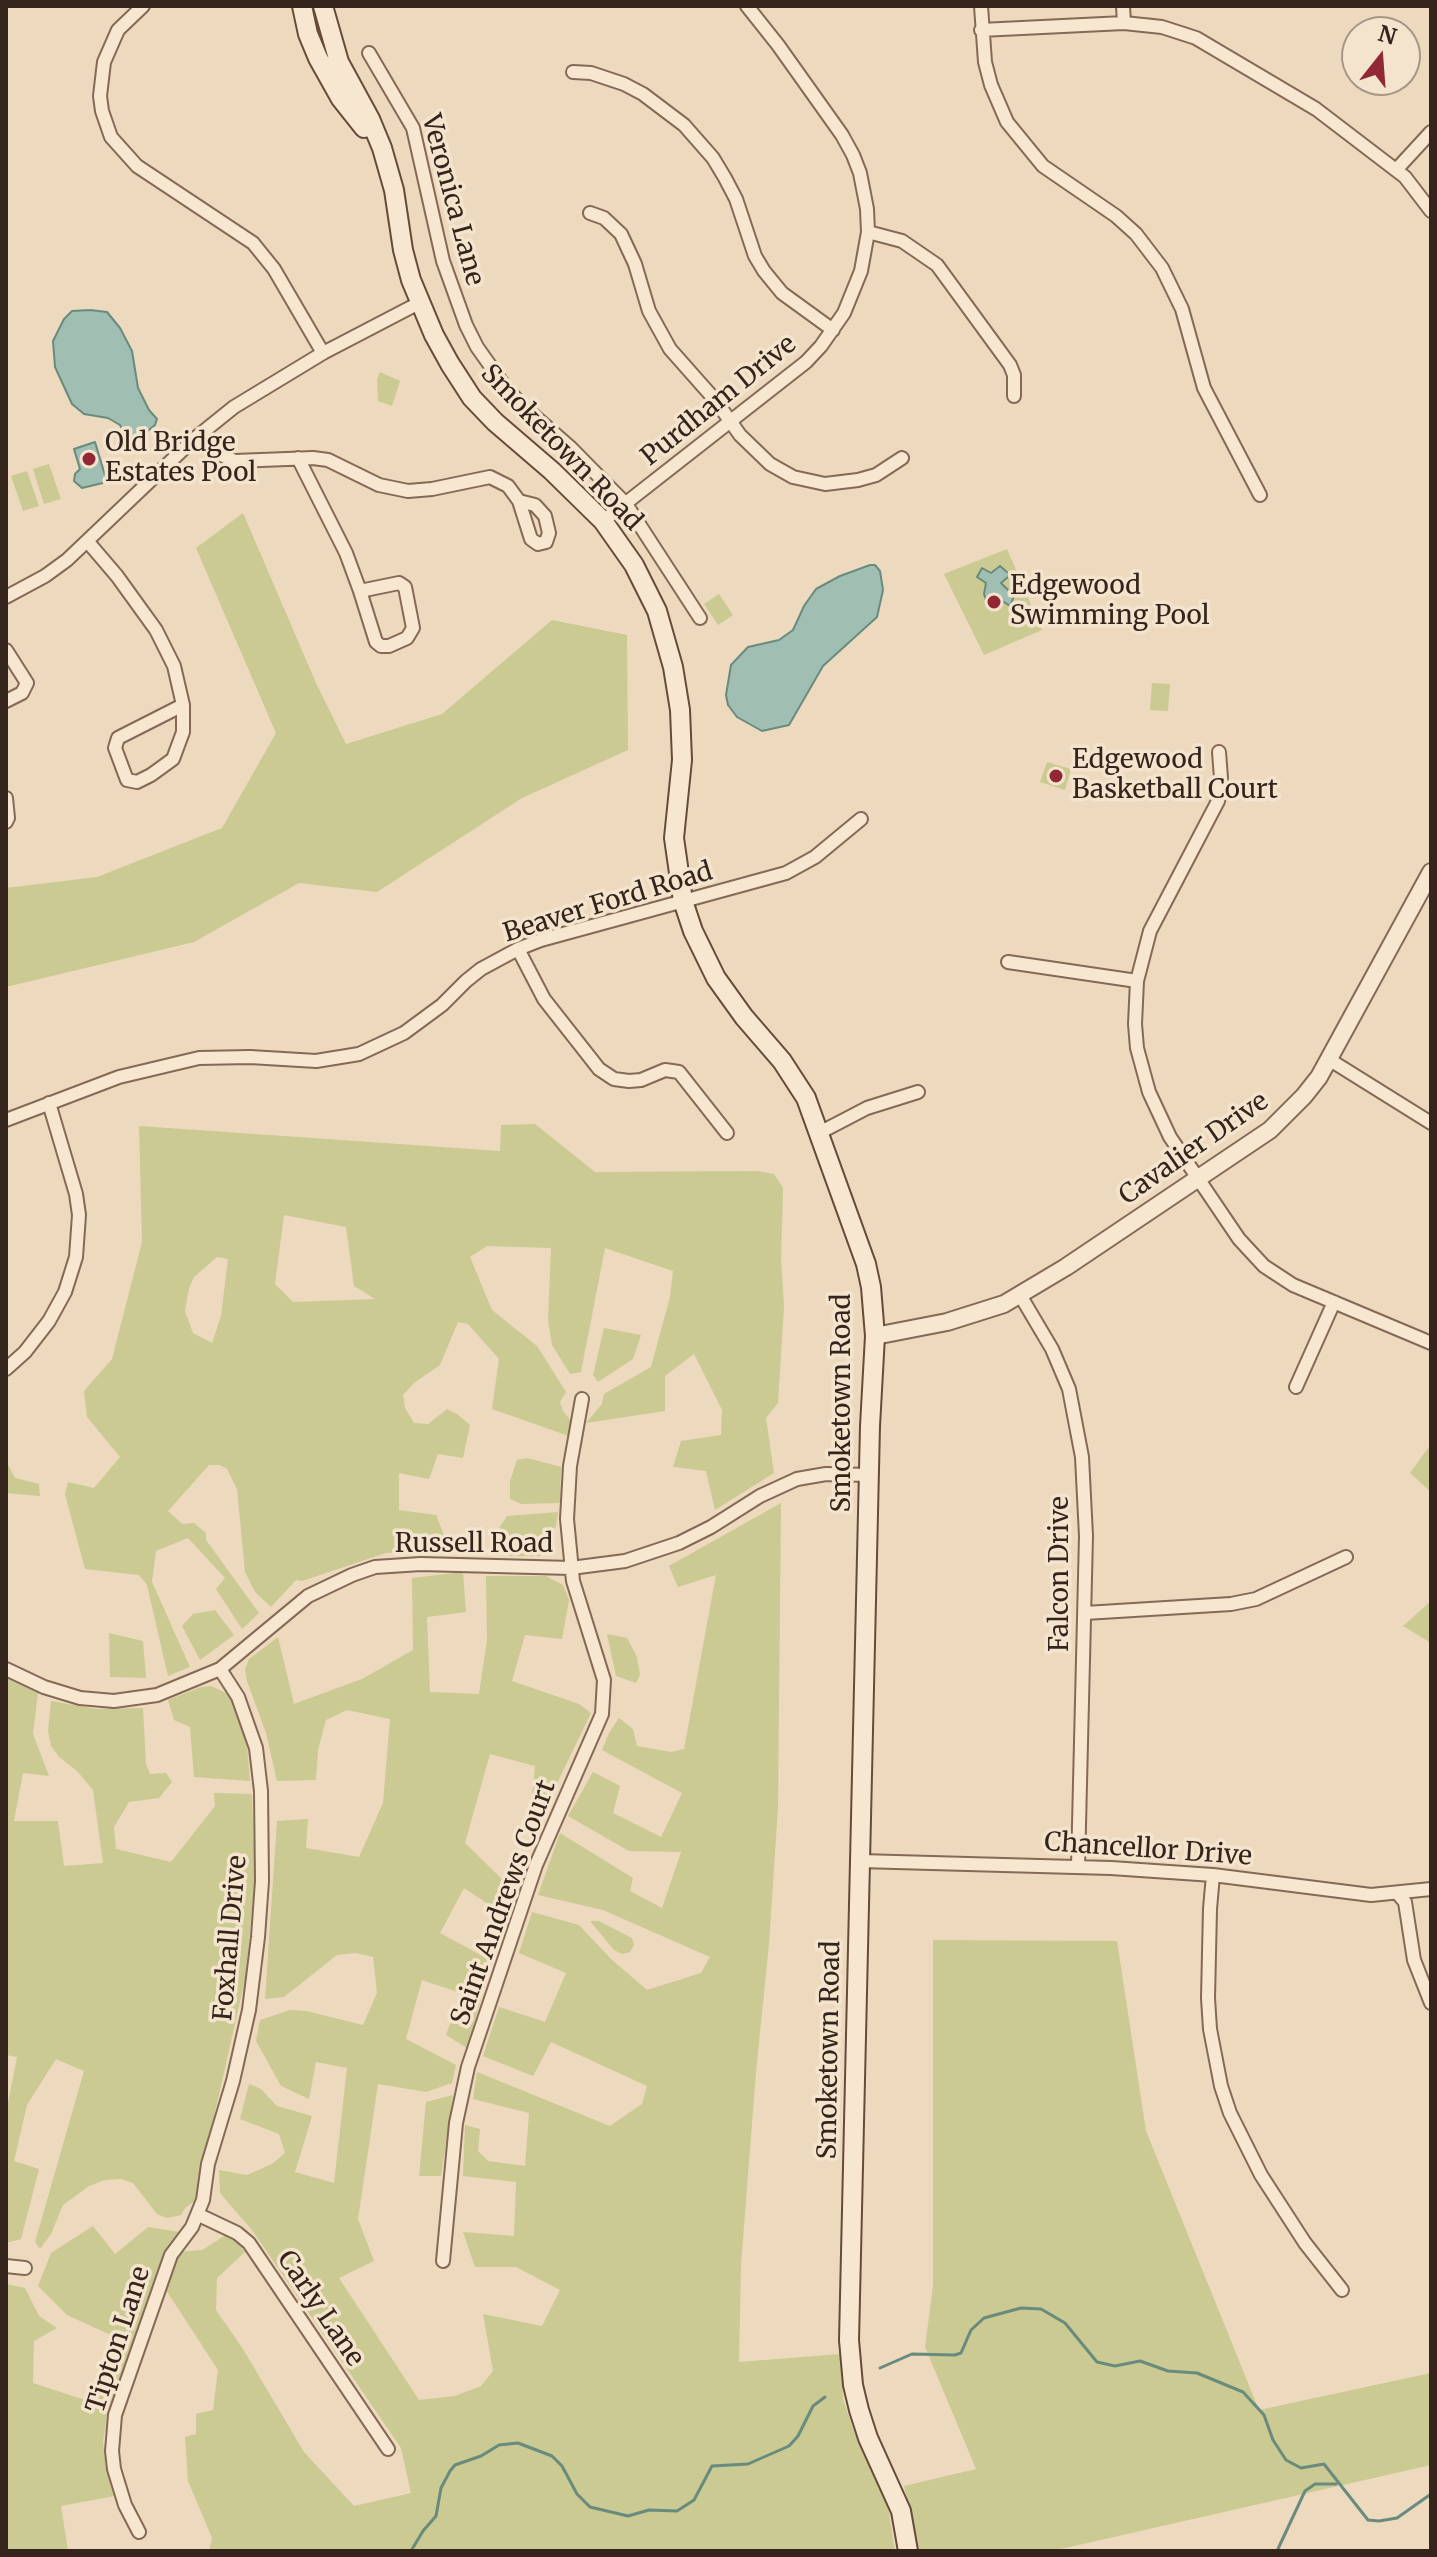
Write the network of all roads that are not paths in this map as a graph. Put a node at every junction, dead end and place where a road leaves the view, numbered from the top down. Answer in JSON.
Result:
{"nodes":[{"id":1,"x":143,"y":6,"type":"edge"},
{"id":2,"x":302,"y":6,"type":"edge"},
{"id":3,"x":323,"y":6,"type":"edge"},
{"id":4,"x":747,"y":6,"type":"edge"},
{"id":5,"x":981,"y":6,"type":"edge"},
{"id":6,"x":1123,"y":6,"type":"edge"},
{"id":7,"x":1124,"y":23,"type":"junction"},
{"id":8,"x":981,"y":30,"type":"junction"},
{"id":9,"x":369,"y":53,"type":"dead end"},
{"id":10,"x":573,"y":72,"type":"dead end"},
{"id":11,"x":1431,"y":132,"type":"edge"},
{"id":12,"x":382,"y":148,"type":"junction"},
{"id":13,"x":1396,"y":170,"type":"junction"},
{"id":14,"x":1431,"y":211,"type":"edge"},
{"id":15,"x":590,"y":213,"type":"dead end"},
{"id":16,"x":868,"y":232,"type":"junction"},
{"id":17,"x":419,"y":303,"type":"junction"},
{"id":18,"x":833,"y":330,"type":"junction"},
{"id":19,"x":323,"y":353,"type":"junction"},
{"id":20,"x":1014,"y":396,"type":"dead end"},
{"id":21,"x":730,"y":422,"type":"junction"},
{"id":22,"x":199,"y":435,"type":"junction"},
{"id":23,"x":298,"y":458,"type":"junction"},
{"id":24,"x":902,"y":458,"type":"dead end"},
{"id":25,"x":1260,"y":495,"type":"dead end"},
{"id":26,"x":519,"y":501,"type":"dead end"},
{"id":27,"x":626,"y":504,"type":"junction"},
{"id":28,"x":603,"y":521,"type":"junction"},
{"id":29,"x":88,"y":542,"type":"junction"},
{"id":30,"x":360,"y":591,"type":"junction"},
{"id":31,"x":6,"y":597,"type":"edge"},
{"id":32,"x":700,"y":618,"type":"dead end"},
{"id":33,"x":6,"y":650,"type":"edge"},
{"id":34,"x":6,"y":701,"type":"edge"},
{"id":35,"x":183,"y":705,"type":"junction"},
{"id":36,"x":1219,"y":752,"type":"dead end"},
{"id":37,"x":6,"y":798,"type":"edge"},
{"id":38,"x":861,"y":819,"type":"dead end"},
{"id":39,"x":6,"y":822,"type":"edge"},
{"id":40,"x":1430,"y":876,"type":"edge"},
{"id":41,"x":683,"y":901,"type":"junction"},
{"id":42,"x":518,"y":949,"type":"junction"},
{"id":43,"x":1008,"y":962,"type":"dead end"},
{"id":44,"x":1137,"y":981,"type":"junction"},
{"id":45,"x":1330,"y":1060,"type":"junction"},
{"id":46,"x":918,"y":1092,"type":"dead end"},
{"id":47,"x":49,"y":1103,"type":"junction"},
{"id":48,"x":6,"y":1120,"type":"edge"},
{"id":49,"x":1431,"y":1123,"type":"edge"},
{"id":50,"x":727,"y":1133,"type":"dead end"},
{"id":51,"x":819,"y":1133,"type":"junction"},
{"id":52,"x":1198,"y":1179,"type":"junction"},
{"id":53,"x":1020,"y":1295,"type":"junction"},
{"id":54,"x":1334,"y":1302,"type":"junction"},
{"id":55,"x":875,"y":1336,"type":"junction"},
{"id":56,"x":1431,"y":1343,"type":"edge"},
{"id":57,"x":6,"y":1369,"type":"edge"},
{"id":58,"x":1296,"y":1387,"type":"dead end"},
{"id":59,"x":582,"y":1399,"type":"dead end"},
{"id":60,"x":869,"y":1475,"type":"junction"},
{"id":61,"x":1346,"y":1557,"type":"dead end"},
{"id":62,"x":571,"y":1568,"type":"junction"},
{"id":63,"x":1085,"y":1613,"type":"junction"},
{"id":64,"x":6,"y":1669,"type":"edge"},
{"id":65,"x":220,"y":1669,"type":"junction"},
{"id":66,"x":860,"y":1861,"type":"junction"},
{"id":67,"x":1078,"y":1866,"type":"junction"},
{"id":68,"x":1213,"y":1875,"type":"junction"},
{"id":69,"x":1431,"y":1889,"type":"edge"},
{"id":70,"x":1398,"y":1894,"type":"junction"},
{"id":71,"x":1431,"y":2003,"type":"edge"},
{"id":72,"x":199,"y":2215,"type":"junction"},
{"id":73,"x":443,"y":2261,"type":"dead end"},
{"id":74,"x":6,"y":2266,"type":"edge"},
{"id":75,"x":25,"y":2268,"type":"dead end"},
{"id":76,"x":1342,"y":2290,"type":"dead end"},
{"id":77,"x":388,"y":2449,"type":"dead end"},
{"id":78,"x":139,"y":2532,"type":"dead end"},
{"id":79,"x":908,"y":2551,"type":"edge"}],
"edges":[{"from":1,"to":19,"type":"street"},
{"from":2,"to":12,"type":"main road","name":"Smoketown Road"},
{"from":3,"to":12,"type":"main road","name":"Smoketown Road"},
{"from":4,"to":16,"type":"street","name":"Purdham Drive"},
{"from":5,"to":8,"type":"street"},
{"from":6,"to":7,"type":"street"},
{"from":7,"to":8,"type":"street"},
{"from":7,"to":13,"type":"street"},
{"from":8,"to":25,"type":"street"},
{"from":9,"to":27,"type":"street","name":"Veronica Lane"},
{"from":10,"to":18,"type":"street"},
{"from":11,"to":13,"type":"street"},
{"from":12,"to":17,"type":"main road","name":"Smoketown Road"},
{"from":13,"to":14,"type":"street"},
{"from":15,"to":21,"type":"street"},
{"from":16,"to":18,"type":"street","name":"Purdham Drive"},
{"from":16,"to":20,"type":"street"},
{"from":17,"to":19,"type":"street"},
{"from":17,"to":28,"type":"main road","name":"Smoketown Road"},
{"from":18,"to":21,"type":"street","name":"Purdham Drive"},
{"from":19,"to":22,"type":"street"},
{"from":21,"to":24,"type":"street"},
{"from":21,"to":27,"type":"street","name":"Purdham Drive"},
{"from":22,"to":23,"type":"street"},
{"from":22,"to":29,"type":"street"},
{"from":23,"to":26,"type":"street"},
{"from":23,"to":30,"type":"street"},
{"from":27,"to":28,"type":"street","name":"Purdham Drive"},
{"from":27,"to":32,"type":"street","name":"Veronica Lane"},
{"from":28,"to":41,"type":"main road","name":"Smoketown Road"},
{"from":29,"to":31,"type":"street"},
{"from":29,"to":35,"type":"street"},
{"from":30,"to":30,"type":"street"},
{"from":33,"to":34,"type":"street"},
{"from":35,"to":35,"type":"street"},
{"from":36,"to":44,"type":"street"},
{"from":37,"to":39,"type":"street"},
{"from":38,"to":41,"type":"street","name":"Beaver Ford Road"},
{"from":40,"to":45,"type":"street","name":"Cavalier Drive"},
{"from":41,"to":42,"type":"street","name":"Beaver Ford Road"},
{"from":41,"to":51,"type":"main road","name":"Smoketown Road"},
{"from":42,"to":47,"type":"street","name":"Beaver Ford Road"},
{"from":42,"to":50,"type":"street"},
{"from":43,"to":44,"type":"street"},
{"from":44,"to":52,"type":"street"},
{"from":45,"to":49,"type":"street"},
{"from":45,"to":52,"type":"street","name":"Cavalier Drive"},
{"from":46,"to":51,"type":"street"},
{"from":47,"to":48,"type":"street","name":"Beaver Ford Road"},
{"from":47,"to":57,"type":"street"},
{"from":51,"to":55,"type":"main road","name":"Smoketown Road"},
{"from":52,"to":53,"type":"street","name":"Cavalier Drive"},
{"from":52,"to":54,"type":"street"},
{"from":53,"to":55,"type":"street","name":"Cavalier Drive"},
{"from":53,"to":63,"type":"street","name":"Falcon Drive"},
{"from":54,"to":56,"type":"street"},
{"from":54,"to":58,"type":"street"},
{"from":55,"to":60,"type":"main road","name":"Smoketown Road"},
{"from":59,"to":62,"type":"street","name":"Saint Andrews Court"},
{"from":60,"to":62,"type":"street","name":"Russell Road"},
{"from":60,"to":66,"type":"main road","name":"Smoketown Road"},
{"from":61,"to":63,"type":"street"},
{"from":62,"to":65,"type":"street","name":"Russell Road"},
{"from":62,"to":73,"type":"street","name":"Saint Andrews Court"},
{"from":63,"to":67,"type":"street","name":"Falcon Drive"},
{"from":64,"to":65,"type":"street","name":"Russell Road"},
{"from":65,"to":72,"type":"street","name":"Foxhall Drive"},
{"from":66,"to":67,"type":"street","name":"Chancellor Drive"},
{"from":66,"to":79,"type":"main road","name":"Smoketown Road"},
{"from":67,"to":68,"type":"street","name":"Chancellor Drive"},
{"from":68,"to":70,"type":"street","name":"Chancellor Drive"},
{"from":68,"to":76,"type":"street"},
{"from":69,"to":70,"type":"street","name":"Chancellor Drive"},
{"from":70,"to":71,"type":"street"},
{"from":72,"to":77,"type":"street","name":"Carly Lane"},
{"from":72,"to":78,"type":"street","name":"Tipton Lane"},
{"from":74,"to":75,"type":"street"}]}
